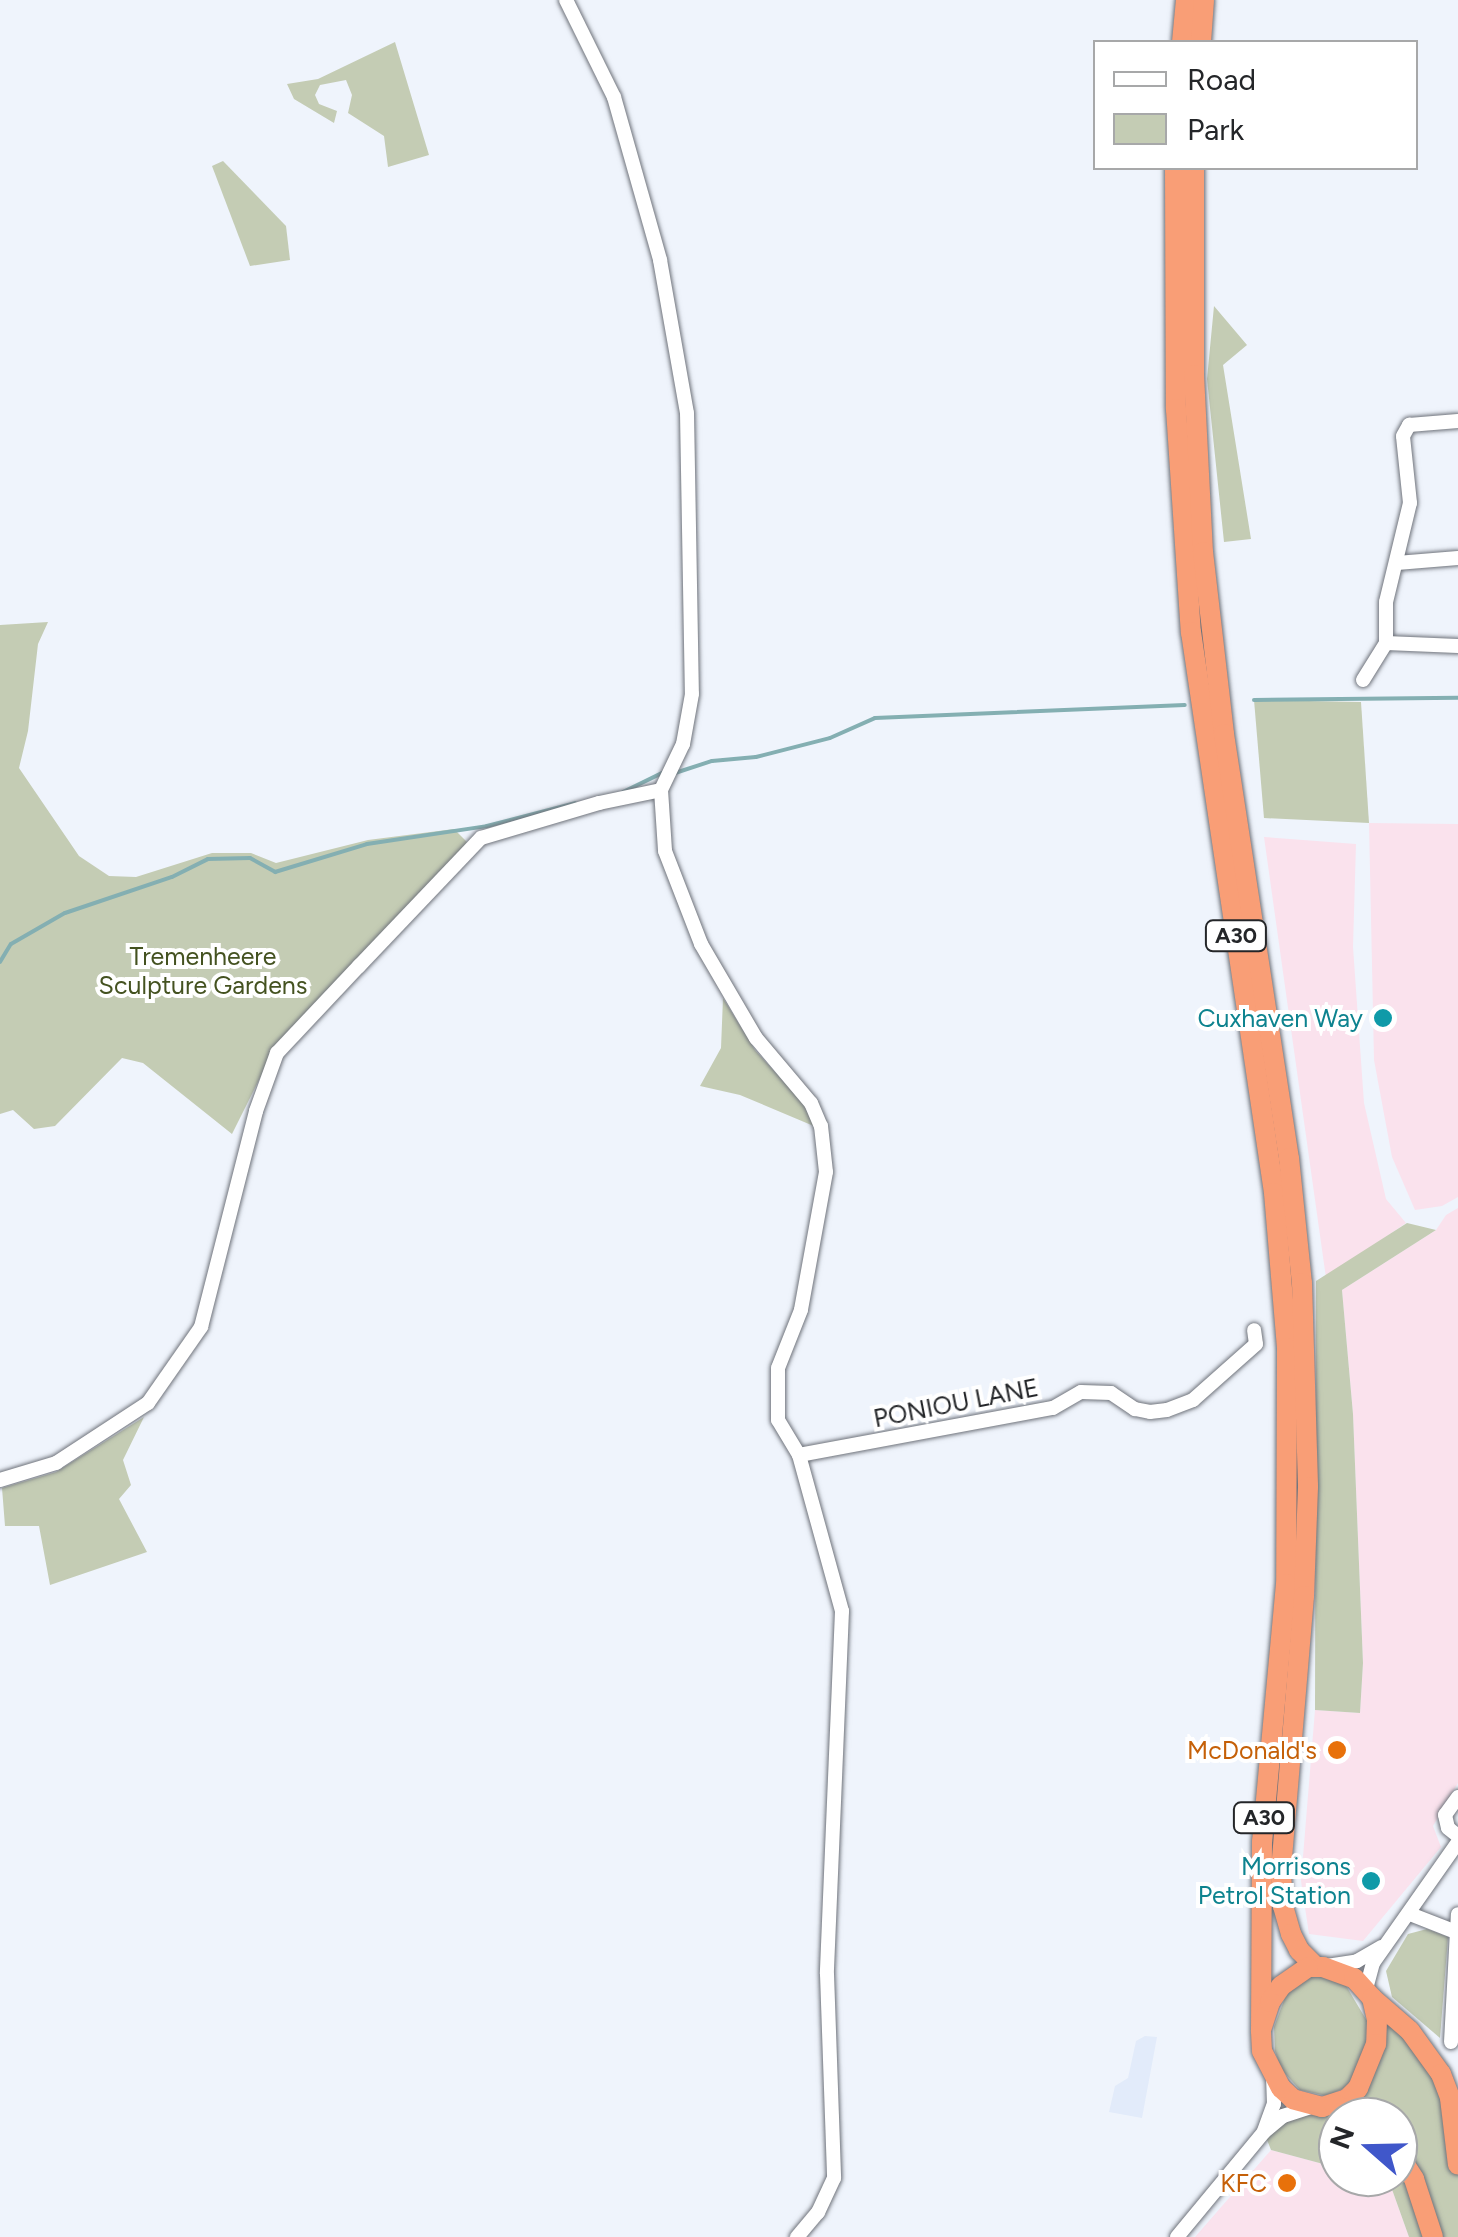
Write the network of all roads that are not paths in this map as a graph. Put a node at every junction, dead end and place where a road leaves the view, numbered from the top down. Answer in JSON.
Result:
{"nodes":[{"id":1,"x":566,"y":0,"type":"edge"},
{"id":2,"x":1186,"y":0,"type":"edge"},
{"id":3,"x":1204,"y":0,"type":"edge"},
{"id":4,"x":1182,"y":40,"type":"edge"},
{"id":5,"x":1201,"y":40,"type":"edge"},
{"id":6,"x":1175,"y":170,"type":"edge"},
{"id":7,"x":1194,"y":170,"type":"edge"},
{"id":8,"x":1458,"y":420,"type":"edge"},
{"id":9,"x":1458,"y":558,"type":"edge"},
{"id":10,"x":1398,"y":563,"type":"junction"},
{"id":11,"x":1386,"y":642,"type":"junction"},
{"id":12,"x":1458,"y":646,"type":"edge"},
{"id":13,"x":1363,"y":680,"type":"dead end"},
{"id":14,"x":661,"y":790,"type":"junction"},
{"id":15,"x":1254,"y":1330,"type":"dead end"},
{"id":16,"x":798,"y":1455,"type":"junction"},
{"id":17,"x":0,"y":1480,"type":"edge"},
{"id":18,"x":1458,"y":1797,"type":"edge"},
{"id":19,"x":1458,"y":1839,"type":"edge"},
{"id":20,"x":1410,"y":1914,"type":"junction"},
{"id":21,"x":1458,"y":1914,"type":"edge"},
{"id":22,"x":1456,"y":1932,"type":"edge"},
{"id":23,"x":1386,"y":1944,"type":"junction"},
{"id":24,"x":1320,"y":1967,"type":"junction"},
{"id":25,"x":1369,"y":1994,"type":"junction"},
{"id":26,"x":1262,"y":2030,"type":"junction"},
{"id":27,"x":1451,"y":2042,"type":"dead end"},
{"id":28,"x":1272,"y":2076,"type":"junction"},
{"id":29,"x":1344,"y":2097,"type":"edge"},
{"id":30,"x":1318,"y":2106,"type":"edge"},
{"id":31,"x":1311,"y":2107,"type":"junction"},
{"id":32,"x":1264,"y":2132,"type":"junction"},
{"id":33,"x":1458,"y":2165,"type":"edge"},
{"id":34,"x":1418,"y":2191,"type":"edge"},
{"id":35,"x":797,"y":2237,"type":"edge"},
{"id":36,"x":1177,"y":2237,"type":"edge"},
{"id":37,"x":1433,"y":2237,"type":"edge"}],
"edges":[{"from":1,"to":14,"type":"street"},
{"from":2,"to":4,"type":"highway"},
{"from":3,"to":5,"type":"highway"},
{"from":6,"to":26,"type":"highway","number":"A30"},
{"from":7,"to":24,"type":"highway","number":"A30"},
{"from":8,"to":10,"type":"street"},
{"from":9,"to":10,"type":"street"},
{"from":10,"to":11,"type":"street"},
{"from":11,"to":12,"type":"street"},
{"from":11,"to":13,"type":"street"},
{"from":14,"to":16,"type":"street"},
{"from":14,"to":17,"type":"street"},
{"from":15,"to":16,"type":"street","name":"PONIOU LANE"},
{"from":16,"to":35,"type":"street"},
{"from":18,"to":19,"type":"street"},
{"from":19,"to":20,"type":"street"},
{"from":20,"to":22,"type":"street"},
{"from":20,"to":23,"type":"street"},
{"from":21,"to":22,"type":"street"},
{"from":22,"to":27,"type":"street"},
{"from":23,"to":24,"type":"street"},
{"from":23,"to":25,"type":"street"},
{"from":24,"to":25,"type":"highway"},
{"from":24,"to":26,"type":"highway"},
{"from":25,"to":29,"type":"highway"},
{"from":25,"to":33,"type":"highway"},
{"from":26,"to":28,"type":"highway"},
{"from":28,"to":31,"type":"highway"},
{"from":28,"to":32,"type":"street"},
{"from":30,"to":31,"type":"highway"},
{"from":31,"to":32,"type":"street"},
{"from":32,"to":36,"type":"street"},
{"from":34,"to":37,"type":"highway"}]}
